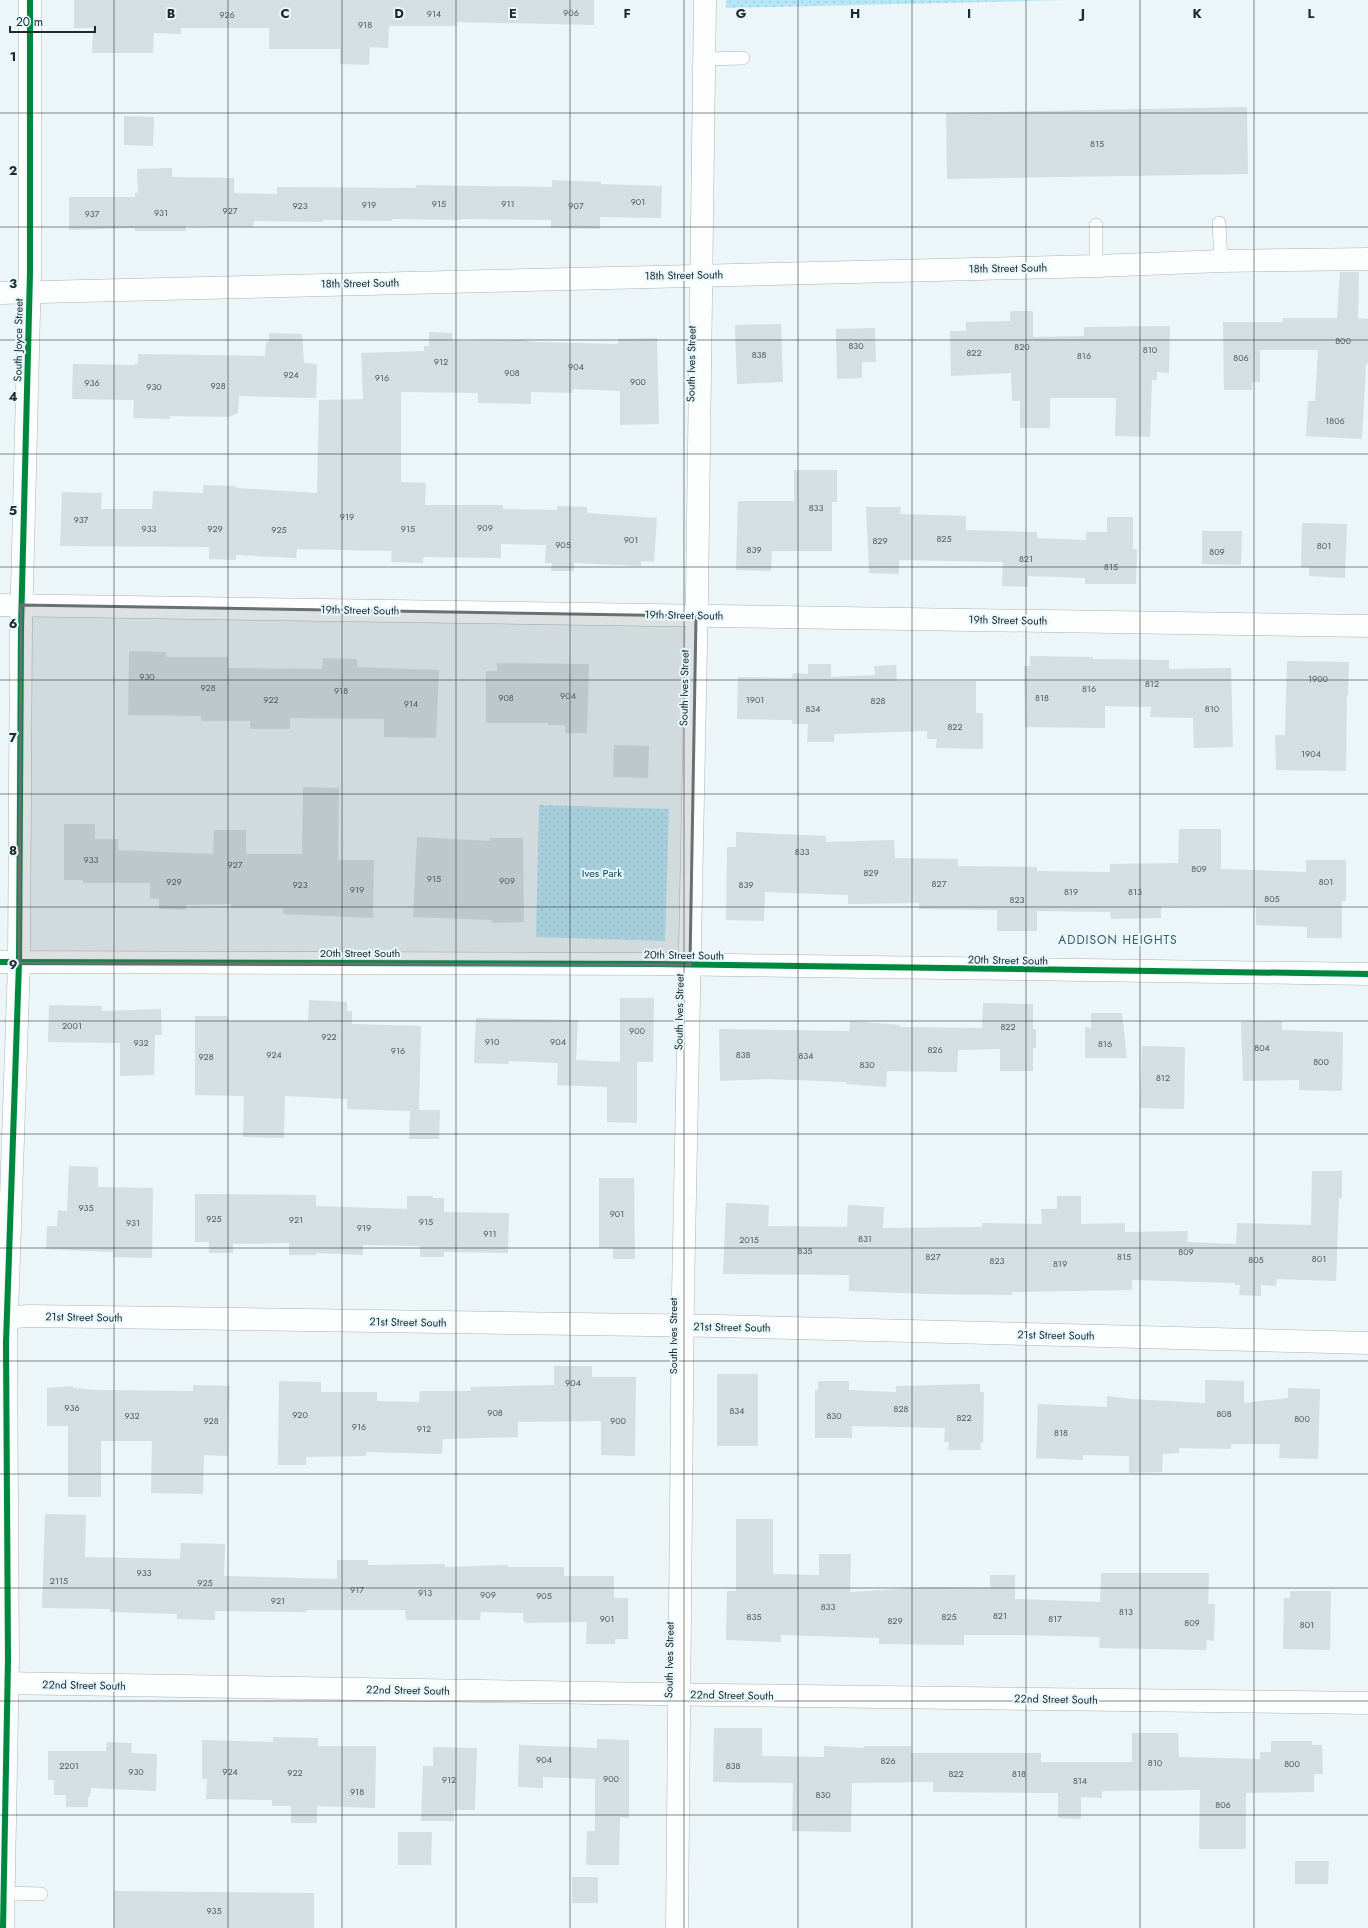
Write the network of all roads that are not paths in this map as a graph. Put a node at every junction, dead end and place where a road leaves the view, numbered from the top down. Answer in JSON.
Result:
{"nodes":[{"id":1,"x":30,"y":0,"type":"edge"},
{"id":2,"x":705,"y":0,"type":"edge"},
{"id":3,"x":743,"y":58,"type":"dead end"},
{"id":4,"x":705,"y":59,"type":"junction"},
{"id":5,"x":1219,"y":223,"type":"dead end"},
{"id":6,"x":1096,"y":225,"type":"dead end"},
{"id":7,"x":1368,"y":259,"type":"edge"},
{"id":8,"x":1221,"y":261,"type":"junction"},
{"id":9,"x":1096,"y":266,"type":"junction"},
{"id":10,"x":702,"y":275,"type":"junction"},
{"id":11,"x":29,"y":292,"type":"junction"},
{"id":12,"x":0,"y":293,"type":"edge"},
{"id":13,"x":0,"y":605,"type":"edge"},
{"id":14,"x":21,"y":605,"type":"junction"},
{"id":15,"x":696,"y":616,"type":"junction"},
{"id":16,"x":1368,"y":626,"type":"edge"},
{"id":17,"x":10,"y":962,"type":"edge"},
{"id":18,"x":690,"y":965,"type":"junction"},
{"id":19,"x":1368,"y":974,"type":"edge"},
{"id":20,"x":3,"y":1317,"type":"edge"},
{"id":21,"x":682,"y":1327,"type":"junction"},
{"id":22,"x":1368,"y":1343,"type":"edge"},
{"id":23,"x":4,"y":1683,"type":"edge"},
{"id":24,"x":679,"y":1695,"type":"junction"},
{"id":25,"x":1368,"y":1703,"type":"edge"},
{"id":26,"x":4,"y":1893,"type":"junction"},
{"id":27,"x":41,"y":1894,"type":"dead end"},
{"id":28,"x":4,"y":1928,"type":"edge"},
{"id":29,"x":677,"y":1928,"type":"edge"}],
"edges":[{"from":1,"to":11,"type":"street","name":"South Joyce Street"},
{"from":2,"to":4,"type":"street","name":"South Ives Street"},
{"from":3,"to":4,"type":"lane"},
{"from":4,"to":10,"type":"street","name":"South Ives Street"},
{"from":5,"to":8,"type":"lane"},
{"from":6,"to":9,"type":"lane"},
{"from":7,"to":8,"type":"street","name":"18th Street South"},
{"from":8,"to":9,"type":"street","name":"18th Street South"},
{"from":9,"to":10,"type":"street","name":"18th Street South"},
{"from":10,"to":11,"type":"street","name":"18th Street South"},
{"from":10,"to":15,"type":"street","name":"South Ives Street"},
{"from":11,"to":12,"type":"street","name":"18th Street South"},
{"from":11,"to":14,"type":"street","name":"South Joyce Street"},
{"from":13,"to":14,"type":"street","name":"19th Street South"},
{"from":14,"to":15,"type":"street","name":"19th Street South"},
{"from":14,"to":17,"type":"street","name":"South Joyce Street"},
{"from":15,"to":16,"type":"street","name":"19th Street South"},
{"from":15,"to":18,"type":"street","name":"South Ives Street"},
{"from":17,"to":18,"type":"street","name":"20th Street South"},
{"from":17,"to":20,"type":"street","name":"South Joyce Street"},
{"from":18,"to":19,"type":"street","name":"20th Street South"},
{"from":18,"to":21,"type":"street","name":"South Ives Street"},
{"from":20,"to":21,"type":"street","name":"21st Street South"},
{"from":20,"to":23,"type":"street","name":"South Joyce Street"},
{"from":21,"to":22,"type":"street","name":"21st Street South"},
{"from":21,"to":24,"type":"street","name":"South Ives Street"},
{"from":23,"to":24,"type":"street","name":"22nd Street South"},
{"from":23,"to":26,"type":"street","name":"South Joyce Street"},
{"from":24,"to":25,"type":"street","name":"22nd Street South"},
{"from":24,"to":29,"type":"street","name":"South Ives Street"},
{"from":26,"to":27,"type":"lane"},
{"from":26,"to":28,"type":"street","name":"South Joyce Street"}]}
